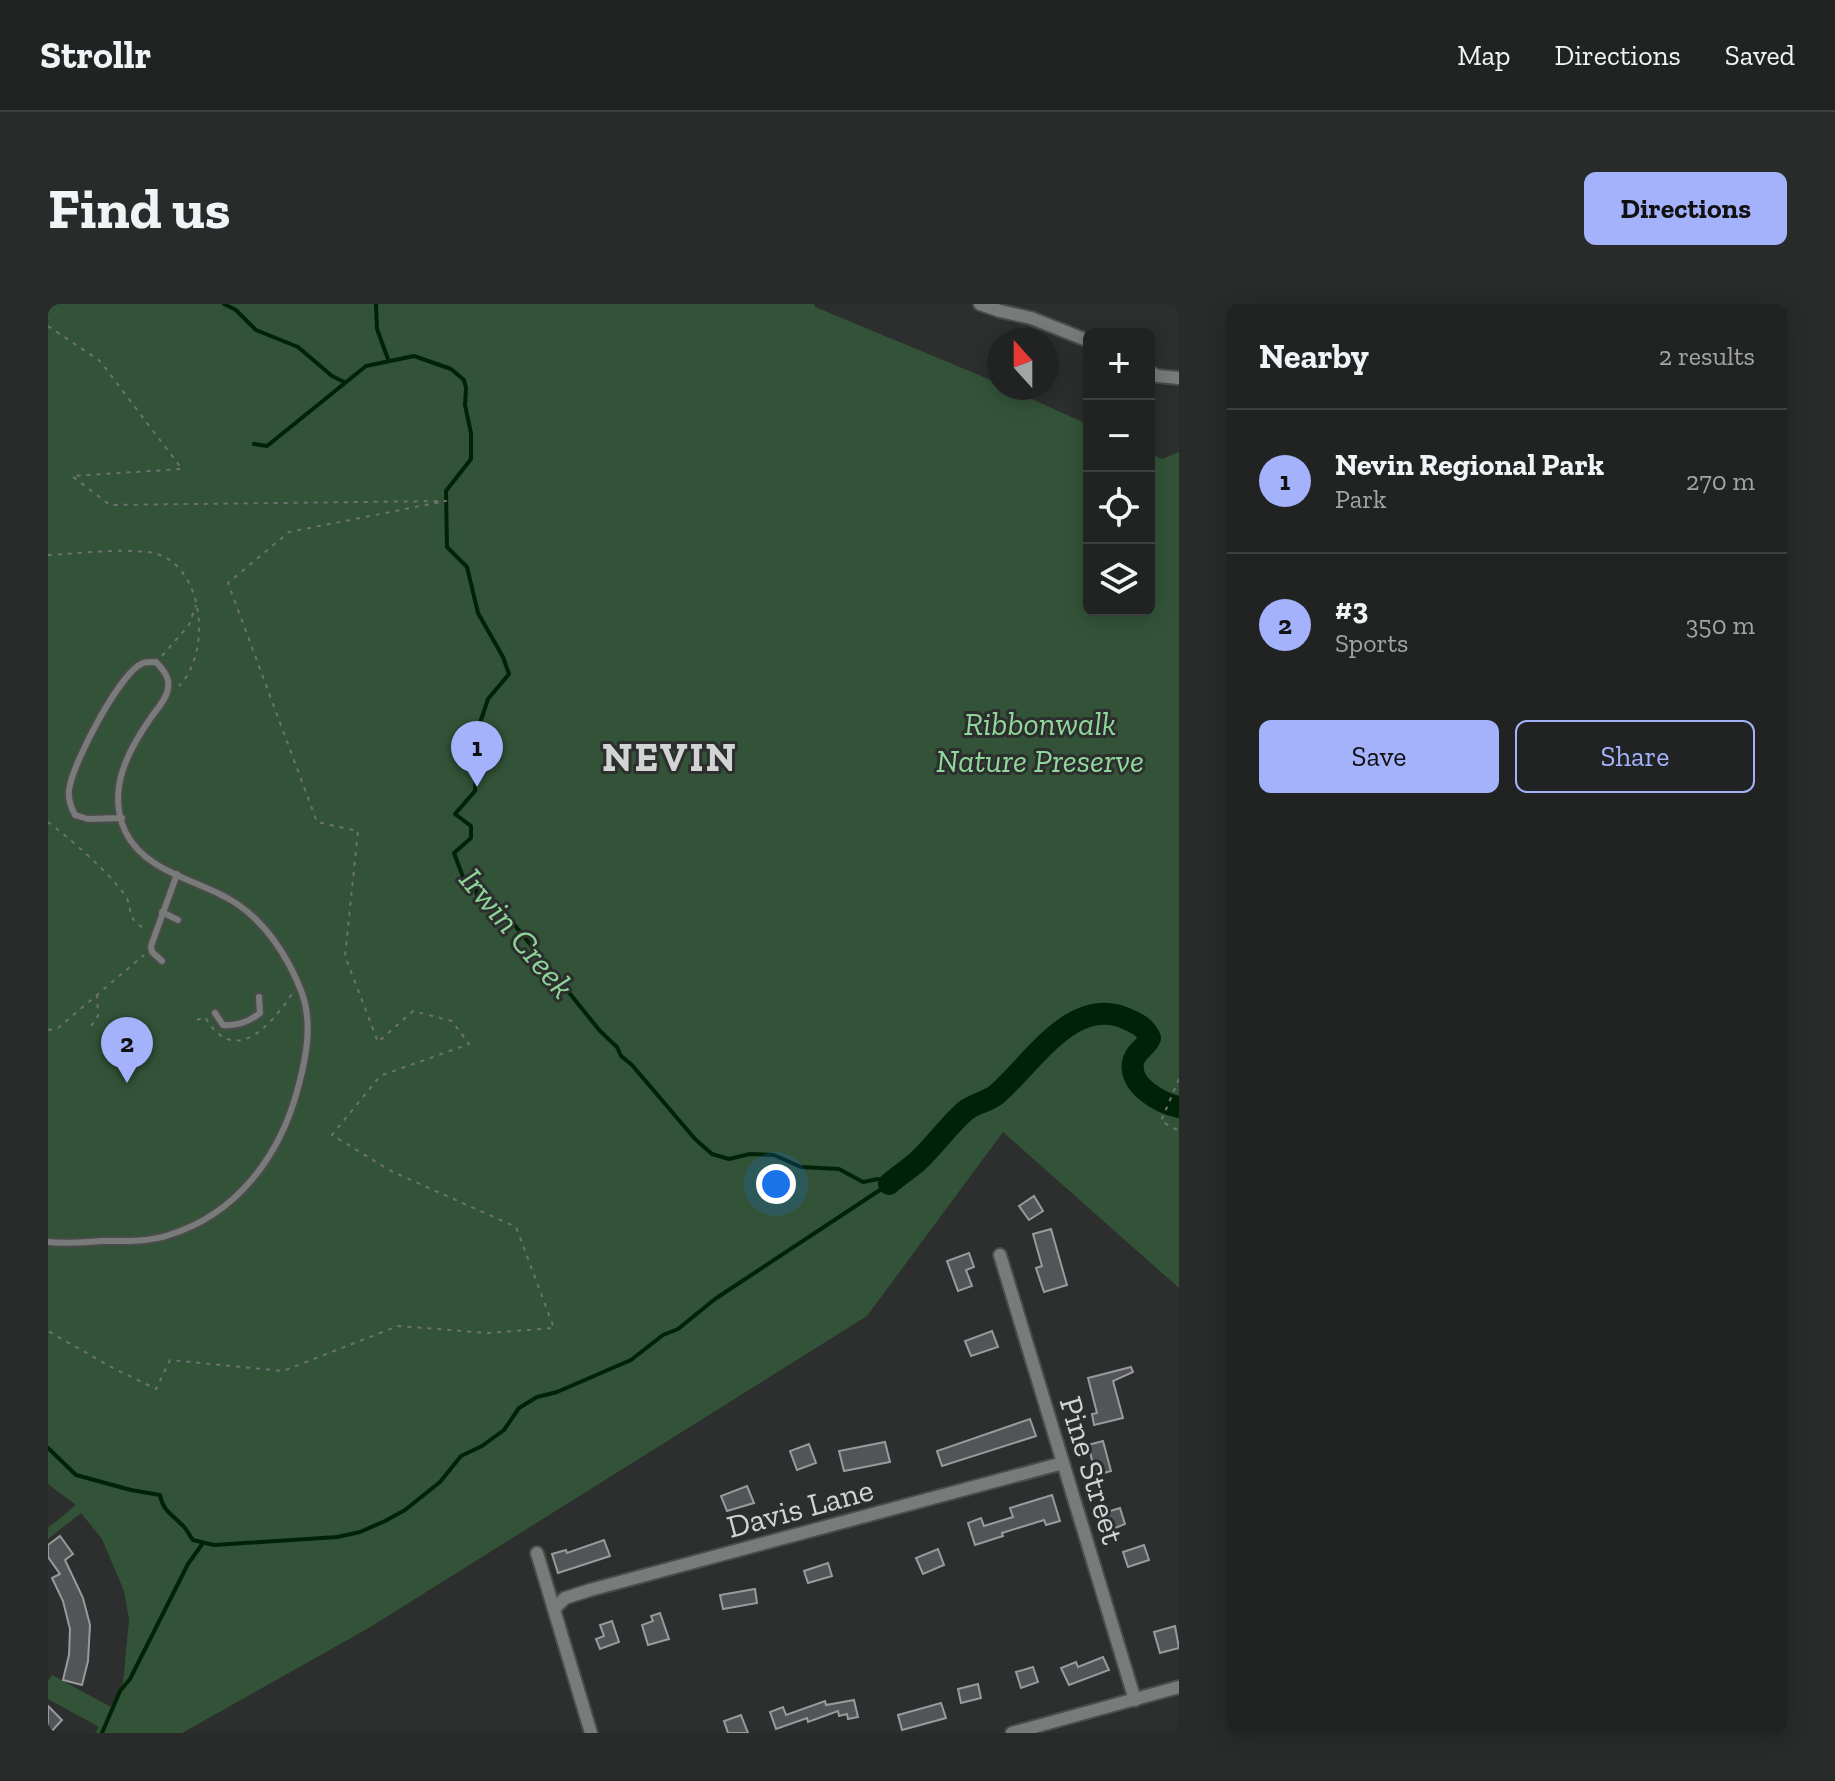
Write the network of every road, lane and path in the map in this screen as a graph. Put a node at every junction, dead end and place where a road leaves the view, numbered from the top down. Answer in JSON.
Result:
{"nodes":[{"id":1,"x":980,"y":304,"type":"edge"},
{"id":2,"x":48,"y":326,"type":"edge"},
{"id":3,"x":1083,"y":339,"type":"edge"},
{"id":4,"x":1155,"y":375,"type":"edge"},
{"id":5,"x":1179,"y":378,"type":"edge"},
{"id":6,"x":48,"y":555,"type":"edge"},
{"id":7,"x":196,"y":605,"type":"junction"},
{"id":8,"x":156,"y":662,"type":"junction"},
{"id":9,"x":165,"y":697,"type":"junction"},
{"id":10,"x":122,"y":818,"type":"junction"},
{"id":11,"x":48,"y":822,"type":"edge"},
{"id":12,"x":177,"y":874,"type":"junction"},
{"id":13,"x":162,"y":912,"type":"junction"},
{"id":14,"x":178,"y":920,"type":"dead end"},
{"id":15,"x":155,"y":934,"type":"junction"},
{"id":16,"x":145,"y":953,"type":"dead end"},
{"id":17,"x":162,"y":961,"type":"dead end"},
{"id":18,"x":97,"y":994,"type":"junction"},
{"id":19,"x":259,"y":997,"type":"dead end"},
{"id":20,"x":215,"y":1013,"type":"dead end"},
{"id":21,"x":91,"y":1026,"type":"dead end"},
{"id":22,"x":48,"y":1030,"type":"edge"},
{"id":23,"x":1179,"y":1079,"type":"edge"},
{"id":24,"x":1179,"y":1131,"type":"edge"},
{"id":25,"x":48,"y":1242,"type":"edge"},
{"id":26,"x":1000,"y":1255,"type":"dead end"},
{"id":27,"x":48,"y":1331,"type":"edge"},
{"id":28,"x":1063,"y":1463,"type":"junction"},
{"id":29,"x":537,"y":1553,"type":"dead end"},
{"id":30,"x":555,"y":1608,"type":"junction"},
{"id":31,"x":1179,"y":1687,"type":"edge"},
{"id":32,"x":1135,"y":1700,"type":"junction"},
{"id":33,"x":591,"y":1733,"type":"edge"},
{"id":34,"x":1012,"y":1733,"type":"edge"}],
"edges":[{"from":1,"to":3,"type":"street"},
{"from":2,"to":27,"type":"path"},
{"from":4,"to":5,"type":"street"},
{"from":6,"to":7,"type":"path"},
{"from":7,"to":8,"type":"path"},
{"from":7,"to":9,"type":"path"},
{"from":8,"to":9,"type":"lane"},
{"from":8,"to":10,"type":"lane"},
{"from":9,"to":10,"type":"lane"},
{"from":10,"to":12,"type":"lane"},
{"from":11,"to":15,"type":"path"},
{"from":12,"to":13,"type":"lane"},
{"from":12,"to":25,"type":"lane"},
{"from":13,"to":14,"type":"lane"},
{"from":13,"to":15,"type":"lane"},
{"from":15,"to":17,"type":"lane"},
{"from":16,"to":18,"type":"path"},
{"from":18,"to":21,"type":"path"},
{"from":18,"to":22,"type":"path"},
{"from":19,"to":20,"type":"lane"},
{"from":23,"to":24,"type":"path"},
{"from":26,"to":28,"type":"street","name":"Pine Street"},
{"from":28,"to":30,"type":"street","name":"Davis Lane"},
{"from":28,"to":32,"type":"street","name":"Pine Street"},
{"from":29,"to":30,"type":"street"},
{"from":30,"to":33,"type":"street"},
{"from":31,"to":32,"type":"street"},
{"from":32,"to":34,"type":"street"}]}
